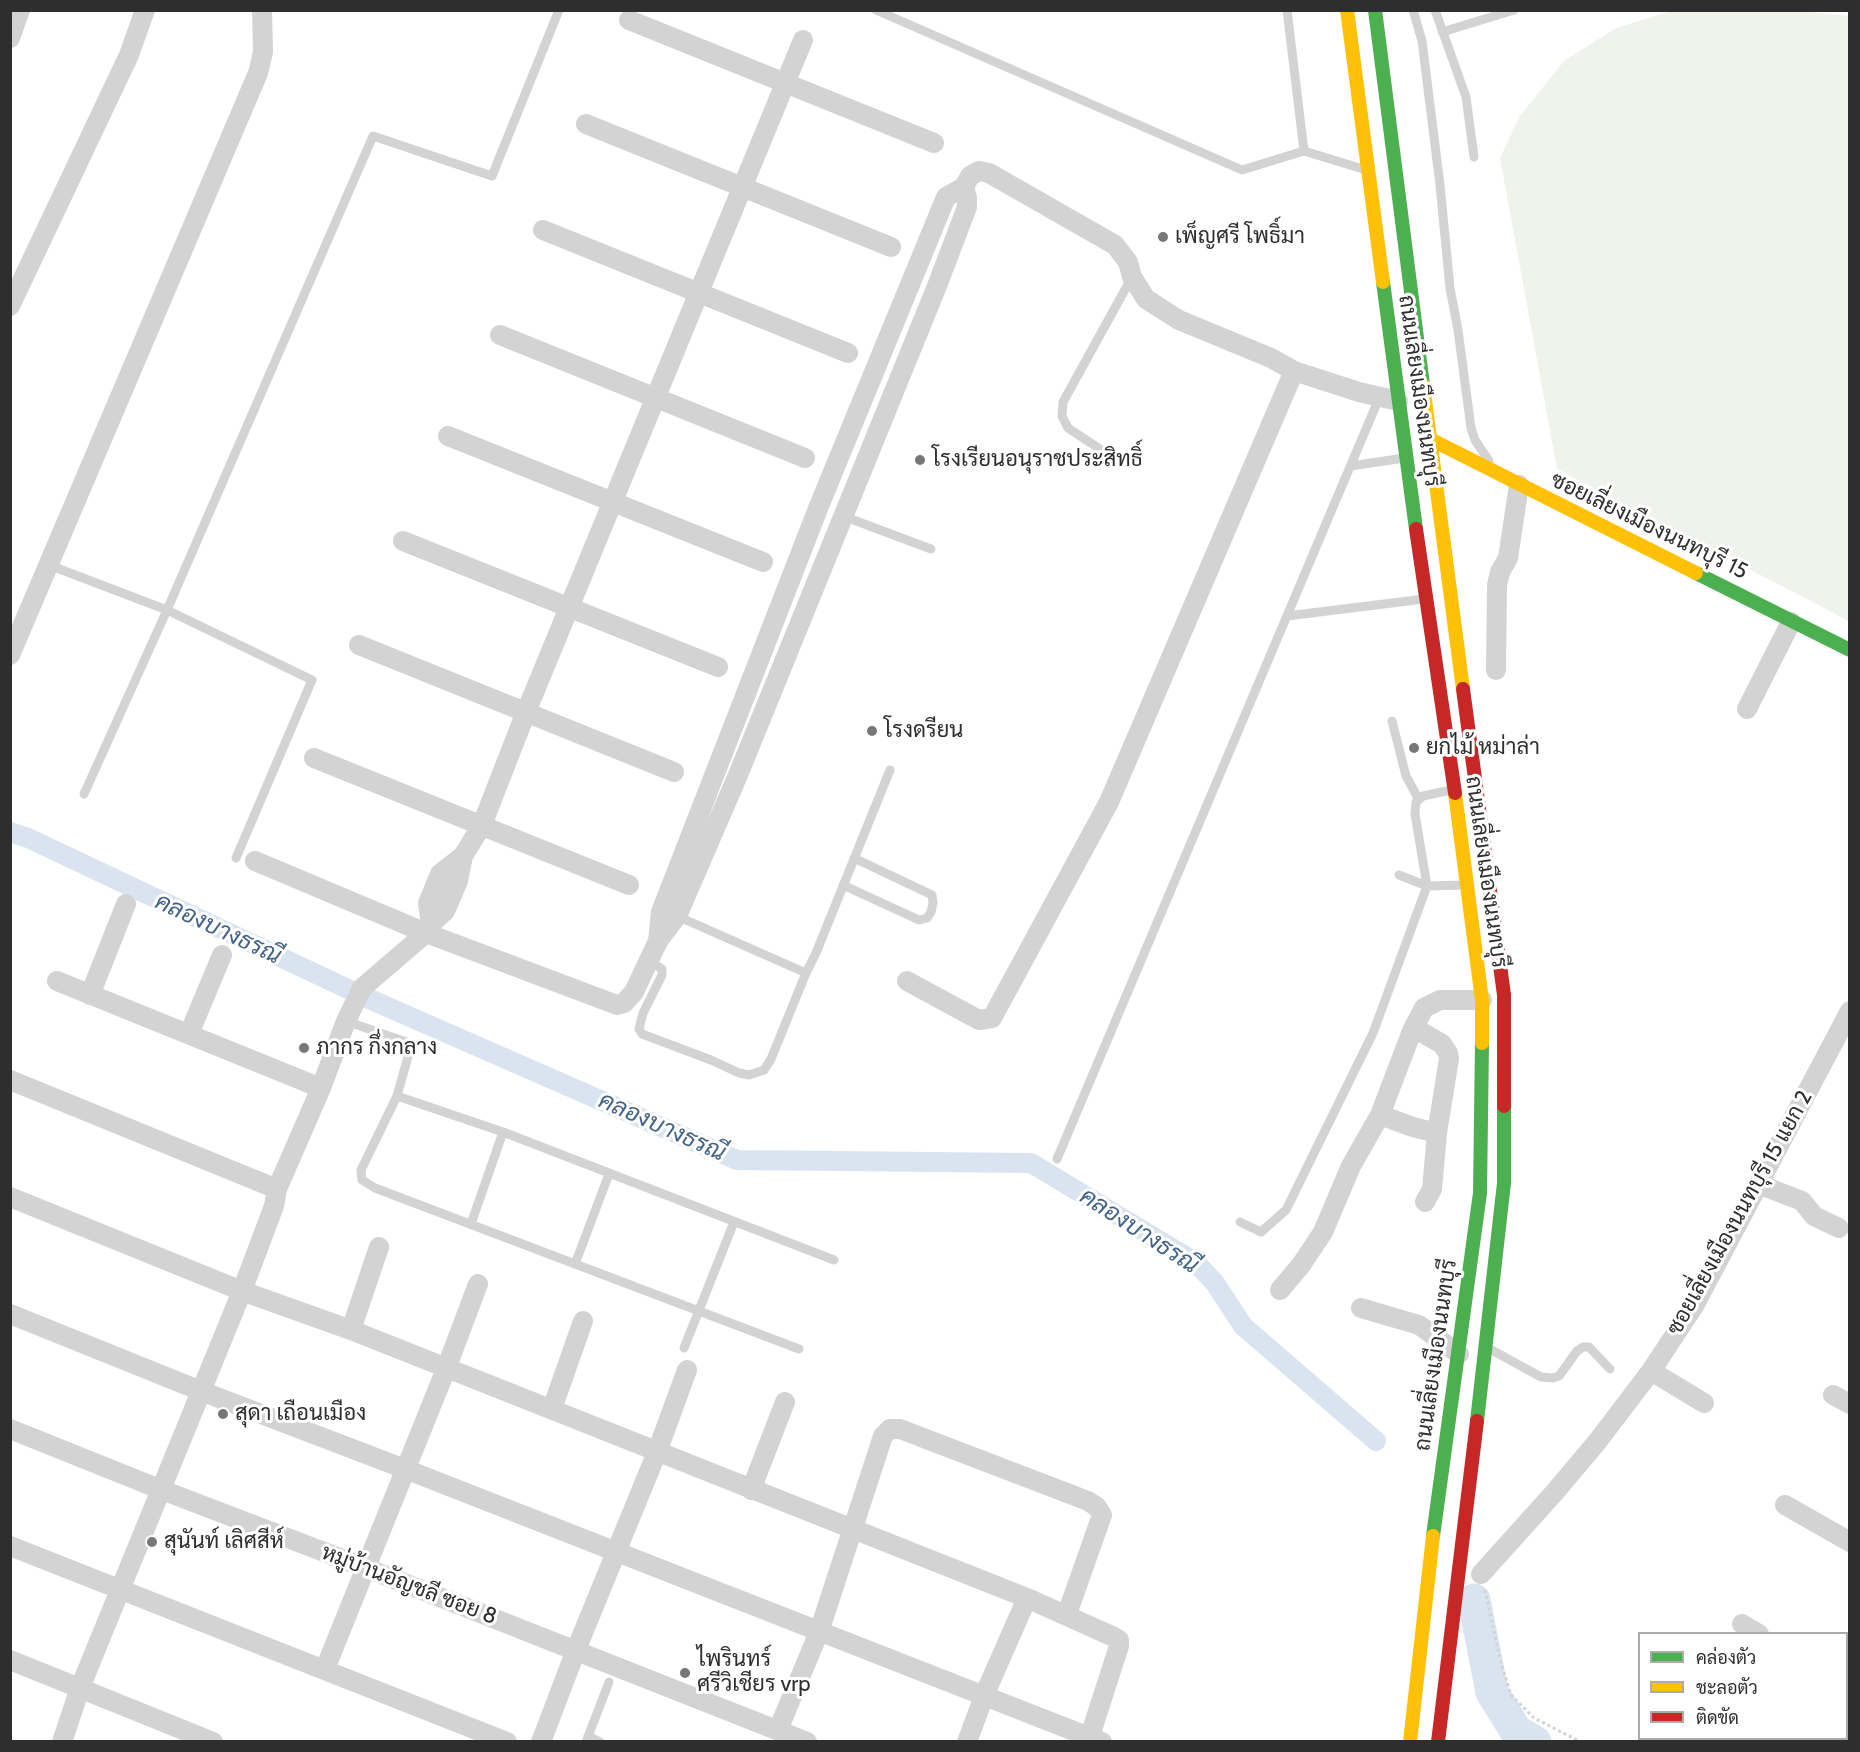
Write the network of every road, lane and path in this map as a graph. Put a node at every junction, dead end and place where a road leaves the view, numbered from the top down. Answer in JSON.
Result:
{"nodes":[{"id":1,"x":20,"y":10,"type":"edge"},
{"id":2,"x":145,"y":10,"type":"edge"},
{"id":3,"x":262,"y":10,"type":"edge"},
{"id":4,"x":559,"y":10,"type":"edge"},
{"id":5,"x":876,"y":10,"type":"edge"},
{"id":6,"x":1287,"y":10,"type":"edge"},
{"id":7,"x":1347,"y":10,"type":"edge"},
{"id":8,"x":1375,"y":10,"type":"edge"},
{"id":9,"x":1413,"y":10,"type":"edge"},
{"id":10,"x":1436,"y":10,"type":"edge"},
{"id":11,"x":1514,"y":10,"type":"edge"},
{"id":12,"x":629,"y":20,"type":"dead end"},
{"id":13,"x":1442,"y":32,"type":"junction"},
{"id":14,"x":10,"y":38,"type":"edge"},
{"id":15,"x":803,"y":40,"type":"dead end"},
{"id":16,"x":786,"y":83,"type":"junction"},
{"id":17,"x":586,"y":124,"type":"dead end"},
{"id":18,"x":934,"y":143,"type":"dead end"},
{"id":19,"x":1304,"y":151,"type":"junction"},
{"id":20,"x":1474,"y":157,"type":"dead end"},
{"id":21,"x":1368,"y":171,"type":"junction"},
{"id":22,"x":743,"y":187,"type":"junction"},
{"id":23,"x":964,"y":187,"type":"junction"},
{"id":24,"x":543,"y":230,"type":"dead end"},
{"id":25,"x":891,"y":247,"type":"dead end"},
{"id":26,"x":1132,"y":277,"type":"junction"},
{"id":27,"x":700,"y":292,"type":"junction"},
{"id":28,"x":10,"y":306,"type":"edge"},
{"id":29,"x":500,"y":335,"type":"dead end"},
{"id":30,"x":848,"y":353,"type":"dead end"},
{"id":31,"x":1294,"y":371,"type":"junction"},
{"id":32,"x":657,"y":398,"type":"junction"},
{"id":33,"x":1389,"y":399,"type":"junction"},
{"id":34,"x":448,"y":436,"type":"dead end"},
{"id":35,"x":1430,"y":439,"type":"junction"},
{"id":36,"x":1106,"y":453,"type":"dead end"},
{"id":37,"x":805,"y":458,"type":"dead end"},
{"id":38,"x":1406,"y":458,"type":"junction"},
{"id":39,"x":1351,"y":466,"type":"junction"},
{"id":40,"x":1499,"y":475,"type":"junction"},
{"id":41,"x":1519,"y":485,"type":"junction"},
{"id":42,"x":614,"y":502,"type":"junction"},
{"id":43,"x":819,"y":506,"type":"junction"},
{"id":44,"x":843,"y":516,"type":"junction"},
{"id":45,"x":403,"y":541,"type":"dead end"},
{"id":46,"x":931,"y":549,"type":"dead end"},
{"id":47,"x":763,"y":562,"type":"dead end"},
{"id":48,"x":49,"y":565,"type":"junction"},
{"id":49,"x":1426,"y":598,"type":"junction"},
{"id":50,"x":570,"y":608,"type":"junction"},
{"id":51,"x":167,"y":610,"type":"junction"},
{"id":52,"x":1287,"y":616,"type":"junction"},
{"id":53,"x":1791,"y":622,"type":"junction"},
{"id":54,"x":359,"y":645,"type":"dead end"},
{"id":55,"x":1850,"y":650,"type":"edge"},
{"id":56,"x":10,"y":655,"type":"edge"},
{"id":57,"x":718,"y":667,"type":"dead end"},
{"id":58,"x":1496,"y":670,"type":"dead end"},
{"id":59,"x":1747,"y":709,"type":"dead end"},
{"id":60,"x":526,"y":712,"type":"junction"},
{"id":61,"x":1392,"y":721,"type":"dead end"},
{"id":62,"x":729,"y":734,"type":"junction"},
{"id":63,"x":751,"y":745,"type":"junction"},
{"id":64,"x":314,"y":758,"type":"dead end"},
{"id":65,"x":890,"y":770,"type":"dead end"},
{"id":66,"x":674,"y":772,"type":"dead end"},
{"id":67,"x":1454,"y":789,"type":"junction"},
{"id":68,"x":84,"y":794,"type":"dead end"},
{"id":69,"x":1418,"y":798,"type":"junction"},
{"id":70,"x":482,"y":825,"type":"junction"},
{"id":71,"x":854,"y":858,"type":"junction"},
{"id":72,"x":245,"y":860,"type":"joint"},
{"id":73,"x":1399,"y":875,"type":"dead end"},
{"id":74,"x":629,"y":885,"type":"dead end"},
{"id":75,"x":843,"y":885,"type":"junction"},
{"id":76,"x":1468,"y":885,"type":"junction"},
{"id":77,"x":1427,"y":886,"type":"junction"},
{"id":78,"x":126,"y":904,"type":"dead end"},
{"id":79,"x":677,"y":916,"type":"junction"},
{"id":80,"x":429,"y":928,"type":"junction"},
{"id":81,"x":658,"y":941,"type":"junction"},
{"id":82,"x":222,"y":955,"type":"dead end"},
{"id":83,"x":648,"y":960,"type":"junction"},
{"id":84,"x":806,"y":973,"type":"junction"},
{"id":85,"x":57,"y":981,"type":"dead end"},
{"id":86,"x":907,"y":981,"type":"dead end"},
{"id":87,"x":90,"y":995,"type":"junction"},
{"id":88,"x":1482,"y":1000,"type":"junction"},
{"id":89,"x":354,"y":1005,"type":"junction"},
{"id":90,"x":1850,"y":1011,"type":"edge"},
{"id":91,"x":1412,"y":1031,"type":"junction"},
{"id":92,"x":189,"y":1034,"type":"junction"},
{"id":93,"x":10,"y":1080,"type":"edge"},
{"id":94,"x":321,"y":1088,"type":"junction"},
{"id":95,"x":397,"y":1096,"type":"junction"},
{"id":96,"x":1380,"y":1115,"type":"junction"},
{"id":97,"x":503,"y":1132,"type":"junction"},
{"id":98,"x":1437,"y":1133,"type":"junction"},
{"id":99,"x":1057,"y":1159,"type":"dead end"},
{"id":100,"x":609,"y":1174,"type":"junction"},
{"id":101,"x":1758,"y":1184,"type":"junction"},
{"id":102,"x":277,"y":1189,"type":"junction"},
{"id":103,"x":10,"y":1197,"type":"edge"},
{"id":104,"x":1425,"y":1202,"type":"dead end"},
{"id":105,"x":734,"y":1222,"type":"junction"},
{"id":106,"x":1239,"y":1222,"type":"dead end"},
{"id":107,"x":471,"y":1224,"type":"junction"},
{"id":108,"x":1839,"y":1228,"type":"dead end"},
{"id":109,"x":380,"y":1246,"type":"dead end"},
{"id":110,"x":834,"y":1260,"type":"dead end"},
{"id":111,"x":575,"y":1264,"type":"junction"},
{"id":112,"x":478,"y":1284,"type":"dead end"},
{"id":113,"x":1280,"y":1290,"type":"dead end"},
{"id":114,"x":242,"y":1291,"type":"junction"},
{"id":115,"x":1361,"y":1308,"type":"dead end"},
{"id":116,"x":698,"y":1311,"type":"junction"},
{"id":117,"x":10,"y":1314,"type":"edge"},
{"id":118,"x":583,"y":1321,"type":"dead end"},
{"id":119,"x":351,"y":1330,"type":"junction"},
{"id":120,"x":1485,"y":1347,"type":"junction"},
{"id":121,"x":684,"y":1348,"type":"dead end"},
{"id":122,"x":798,"y":1349,"type":"dead end"},
{"id":123,"x":1459,"y":1354,"type":"junction"},
{"id":124,"x":446,"y":1369,"type":"junction"},
{"id":125,"x":1610,"y":1369,"type":"dead end"},
{"id":126,"x":687,"y":1370,"type":"dead end"},
{"id":127,"x":1651,"y":1371,"type":"junction"},
{"id":128,"x":201,"y":1391,"type":"junction"},
{"id":129,"x":785,"y":1402,"type":"dead end"},
{"id":130,"x":1704,"y":1403,"type":"dead end"},
{"id":131,"x":552,"y":1410,"type":"junction"},
{"id":132,"x":10,"y":1429,"type":"edge"},
{"id":133,"x":657,"y":1452,"type":"junction"},
{"id":134,"x":405,"y":1469,"type":"junction"},
{"id":135,"x":162,"y":1490,"type":"junction"},
{"id":136,"x":751,"y":1490,"type":"junction"},
{"id":137,"x":1785,"y":1505,"type":"dead end"},
{"id":138,"x":853,"y":1530,"type":"junction"},
{"id":139,"x":1850,"y":1542,"type":"edge"},
{"id":140,"x":10,"y":1546,"type":"edge"},
{"id":141,"x":615,"y":1552,"type":"junction"},
{"id":142,"x":366,"y":1568,"type":"junction"},
{"id":143,"x":1481,"y":1574,"type":"joint"},
{"id":144,"x":121,"y":1591,"type":"junction"},
{"id":145,"x":1027,"y":1598,"type":"junction"},
{"id":146,"x":1067,"y":1614,"type":"junction"},
{"id":147,"x":819,"y":1632,"type":"junction"},
{"id":148,"x":576,"y":1650,"type":"junction"},
{"id":149,"x":10,"y":1660,"type":"edge"},
{"id":150,"x":325,"y":1669,"type":"junction"},
{"id":151,"x":609,"y":1682,"type":"dead end"},
{"id":152,"x":80,"y":1688,"type":"junction"},
{"id":153,"x":984,"y":1696,"type":"junction"},
{"id":154,"x":778,"y":1730,"type":"junction"},
{"id":155,"x":587,"y":1739,"type":"edge"},
{"id":156,"x":1096,"y":1739,"type":"edge"},
{"id":157,"x":62,"y":1742,"type":"edge"},
{"id":158,"x":213,"y":1742,"type":"edge"},
{"id":159,"x":507,"y":1742,"type":"edge"},
{"id":160,"x":542,"y":1742,"type":"edge"},
{"id":161,"x":600,"y":1742,"type":"edge"},
{"id":162,"x":807,"y":1742,"type":"edge"},
{"id":163,"x":967,"y":1742,"type":"edge"},
{"id":164,"x":1410,"y":1742,"type":"edge"},
{"id":165,"x":1438,"y":1742,"type":"edge"},
{"id":166,"x":1581,"y":1742,"type":"edge"}],
"edges":[{"from":1,"to":14,"type":"street"},
{"from":2,"to":28,"type":"street"},
{"from":3,"to":48,"type":"street"},
{"from":4,"to":51,"type":"lane"},
{"from":5,"to":19,"type":"lane"},
{"from":6,"to":19,"type":"lane"},
{"from":7,"to":21,"type":"main road","name":"ถนนเลี่ยงเมืองนนทบุรี"},
{"from":8,"to":35,"type":"main road","name":"ถนนเลี่ยงเมืองนนทบุรี"},
{"from":9,"to":40,"type":"lane"},
{"from":10,"to":13,"type":"lane"},
{"from":11,"to":13,"type":"lane"},
{"from":12,"to":16,"type":"street"},
{"from":13,"to":20,"type":"lane"},
{"from":15,"to":16,"type":"street"},
{"from":16,"to":18,"type":"street"},
{"from":16,"to":22,"type":"street"},
{"from":17,"to":22,"type":"street"},
{"from":19,"to":21,"type":"lane"},
{"from":21,"to":33,"type":"main road","name":"ถนนเลี่ยงเมืองนนทบุรี"},
{"from":22,"to":25,"type":"street"},
{"from":22,"to":27,"type":"street"},
{"from":23,"to":26,"type":"street"},
{"from":23,"to":43,"type":"street"},
{"from":23,"to":44,"type":"street"},
{"from":24,"to":27,"type":"street"},
{"from":26,"to":31,"type":"street"},
{"from":26,"to":36,"type":"lane"},
{"from":27,"to":30,"type":"street"},
{"from":27,"to":32,"type":"street"},
{"from":29,"to":32,"type":"street"},
{"from":31,"to":33,"type":"street"},
{"from":31,"to":86,"type":"street"},
{"from":32,"to":37,"type":"street"},
{"from":32,"to":42,"type":"street"},
{"from":33,"to":38,"type":"main road","name":"ถนนเลี่ยงเมืองนนทบุรี"},
{"from":33,"to":39,"type":"lane"},
{"from":34,"to":42,"type":"street"},
{"from":35,"to":40,"type":"main road","name":"ซอยเลี่ยงเมืองนนทบุรี 15"},
{"from":35,"to":120,"type":"main road","name":"ถนนเลี่ยงเมืองนนทบุรี"},
{"from":38,"to":39,"type":"lane"},
{"from":38,"to":49,"type":"main road","name":"ถนนเลี่ยงเมืองนนทบุรี"},
{"from":39,"to":52,"type":"lane"},
{"from":40,"to":41,"type":"main road","name":"ซอยเลี่ยงเมืองนนทบุรี 15"},
{"from":41,"to":53,"type":"main road","name":"ซอยเลี่ยงเมืองนนทบุรี 15"},
{"from":41,"to":58,"type":"street"},
{"from":42,"to":47,"type":"street"},
{"from":42,"to":50,"type":"street"},
{"from":43,"to":44,"type":"street"},
{"from":43,"to":62,"type":"street"},
{"from":44,"to":46,"type":"lane"},
{"from":44,"to":63,"type":"street"},
{"from":45,"to":50,"type":"street"},
{"from":48,"to":51,"type":"lane"},
{"from":48,"to":56,"type":"street"},
{"from":49,"to":52,"type":"lane"},
{"from":49,"to":67,"type":"main road","name":"ถนนเลี่ยงเมืองนนทบุรี"},
{"from":50,"to":57,"type":"street"},
{"from":50,"to":60,"type":"street"},
{"from":51,"to":68,"type":"lane"},
{"from":51,"to":72,"type":"lane"},
{"from":52,"to":99,"type":"lane"},
{"from":53,"to":55,"type":"main road","name":"ซอยเลี่ยงเมืองนนทบุรี 15"},
{"from":53,"to":59,"type":"street"},
{"from":54,"to":60,"type":"street"},
{"from":60,"to":66,"type":"street"},
{"from":60,"to":70,"type":"street"},
{"from":61,"to":69,"type":"lane"},
{"from":62,"to":63,"type":"street"},
{"from":62,"to":81,"type":"street"},
{"from":63,"to":79,"type":"street"},
{"from":64,"to":70,"type":"street"},
{"from":65,"to":71,"type":"lane"},
{"from":67,"to":69,"type":"lane"},
{"from":67,"to":76,"type":"main road","name":"ถนนเลี่ยงเมืองนนทบุรี"},
{"from":69,"to":77,"type":"lane"},
{"from":70,"to":74,"type":"street"},
{"from":70,"to":80,"type":"street"},
{"from":71,"to":75,"type":"lane"},
{"from":71,"to":75,"type":"lane"},
{"from":72,"to":80,"type":"street"},
{"from":73,"to":77,"type":"lane"},
{"from":75,"to":84,"type":"lane"},
{"from":76,"to":77,"type":"lane"},
{"from":76,"to":88,"type":"main road","name":"ถนนเลี่ยงเมืองนนทบุรี"},
{"from":77,"to":106,"type":"lane"},
{"from":78,"to":87,"type":"street"},
{"from":79,"to":81,"type":"street"},
{"from":79,"to":84,"type":"lane"},
{"from":80,"to":83,"type":"street"},
{"from":80,"to":89,"type":"street"},
{"from":81,"to":83,"type":"street"},
{"from":82,"to":92,"type":"street"},
{"from":83,"to":84,"type":"lane"},
{"from":85,"to":87,"type":"street"},
{"from":87,"to":92,"type":"street"},
{"from":88,"to":91,"type":"street"},
{"from":88,"to":123,"type":"main road","name":"ถนนเลี่ยงเมืองนนทบุรี"},
{"from":89,"to":94,"type":"street"},
{"from":89,"to":95,"type":"lane"},
{"from":90,"to":101,"type":"street","name":"ซอยเลี่ยงเมืองนนทบุรี 15 แยก 2"},
{"from":91,"to":96,"type":"street"},
{"from":91,"to":98,"type":"street"},
{"from":92,"to":94,"type":"street"},
{"from":93,"to":102,"type":"street"},
{"from":94,"to":102,"type":"street"},
{"from":95,"to":97,"type":"lane"},
{"from":95,"to":107,"type":"lane"},
{"from":96,"to":98,"type":"street"},
{"from":96,"to":113,"type":"street"},
{"from":97,"to":100,"type":"lane"},
{"from":97,"to":107,"type":"lane"},
{"from":98,"to":104,"type":"street"},
{"from":100,"to":105,"type":"lane"},
{"from":100,"to":111,"type":"lane"},
{"from":101,"to":108,"type":"street"},
{"from":101,"to":127,"type":"street","name":"ซอยเลี่ยงเมืองนนทบุรี 15 แยก 2"},
{"from":102,"to":114,"type":"street"},
{"from":103,"to":114,"type":"street"},
{"from":105,"to":110,"type":"lane"},
{"from":105,"to":116,"type":"lane"},
{"from":107,"to":111,"type":"lane"},
{"from":109,"to":119,"type":"street"},
{"from":111,"to":116,"type":"lane"},
{"from":112,"to":124,"type":"street"},
{"from":114,"to":119,"type":"street"},
{"from":114,"to":128,"type":"street"},
{"from":115,"to":123,"type":"street"},
{"from":116,"to":121,"type":"lane"},
{"from":116,"to":122,"type":"lane"},
{"from":117,"to":128,"type":"street"},
{"from":118,"to":131,"type":"street"},
{"from":119,"to":124,"type":"street"},
{"from":120,"to":125,"type":"lane"},
{"from":120,"to":165,"type":"main road","name":"ถนนเลี่ยงเมืองนนทบุรี"},
{"from":123,"to":164,"type":"main road","name":"ถนนเลี่ยงเมืองนนทบุรี"},
{"from":124,"to":131,"type":"street"},
{"from":124,"to":134,"type":"street"},
{"from":126,"to":133,"type":"street"},
{"from":127,"to":130,"type":"street"},
{"from":127,"to":143,"type":"street","name":"ซอยเลี่ยงเมืองนนทบุรี 15 แยก 2"},
{"from":128,"to":134,"type":"street"},
{"from":128,"to":135,"type":"street"},
{"from":129,"to":136,"type":"street"},
{"from":131,"to":133,"type":"street"},
{"from":132,"to":135,"type":"street","name":"หมู่บ้านอัญชลี ซอย 8"},
{"from":133,"to":136,"type":"street"},
{"from":133,"to":141,"type":"street"},
{"from":134,"to":141,"type":"street"},
{"from":134,"to":142,"type":"street"},
{"from":135,"to":142,"type":"street","name":"หมู่บ้านอัญชลี ซอย 8"},
{"from":135,"to":144,"type":"street"},
{"from":136,"to":138,"type":"street"},
{"from":137,"to":139,"type":"street"},
{"from":138,"to":145,"type":"street"},
{"from":138,"to":146,"type":"street"},
{"from":138,"to":147,"type":"street"},
{"from":140,"to":144,"type":"street"},
{"from":141,"to":147,"type":"street"},
{"from":141,"to":148,"type":"street"},
{"from":142,"to":148,"type":"street","name":"หมู่บ้านอัญชลี ซอย 8"},
{"from":142,"to":150,"type":"street"},
{"from":143,"to":166,"type":"path"},
{"from":144,"to":150,"type":"street"},
{"from":144,"to":152,"type":"street"},
{"from":145,"to":146,"type":"street"},
{"from":145,"to":153,"type":"street"},
{"from":146,"to":156,"type":"street"},
{"from":147,"to":153,"type":"street"},
{"from":147,"to":154,"type":"street"},
{"from":148,"to":154,"type":"street","name":"หมู่บ้านอัญชลี ซอย 8"},
{"from":148,"to":160,"type":"street"},
{"from":149,"to":152,"type":"street"},
{"from":150,"to":159,"type":"street"},
{"from":151,"to":155,"type":"lane"},
{"from":152,"to":157,"type":"street"},
{"from":152,"to":158,"type":"street"},
{"from":153,"to":156,"type":"street"},
{"from":153,"to":163,"type":"street"},
{"from":154,"to":162,"type":"street","name":"หมู่บ้านอัญชลี ซอย 8"},
{"from":155,"to":161,"type":"lane"}]}
